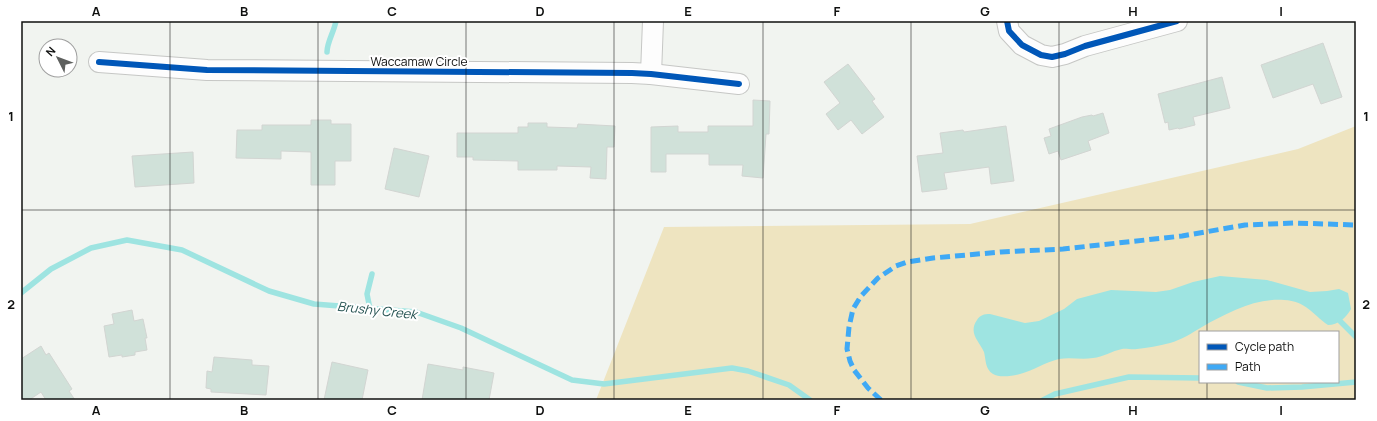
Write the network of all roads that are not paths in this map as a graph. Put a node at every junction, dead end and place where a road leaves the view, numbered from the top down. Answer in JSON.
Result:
{"nodes":[{"id":1,"x":653,"y":21,"type":"edge"},
{"id":2,"x":1007,"y":21,"type":"edge"},
{"id":3,"x":1177,"y":21,"type":"edge"},
{"id":4,"x":99,"y":62,"type":"dead end"},
{"id":5,"x":652,"y":74,"type":"junction"},
{"id":6,"x":739,"y":84,"type":"dead end"}],
"edges":[{"from":1,"to":5,"type":"street"},
{"from":2,"to":3,"type":"street"},
{"from":4,"to":5,"type":"street","name":"Waccamaw Circle"},
{"from":5,"to":6,"type":"street","name":"Waccamaw Circle"}]}
